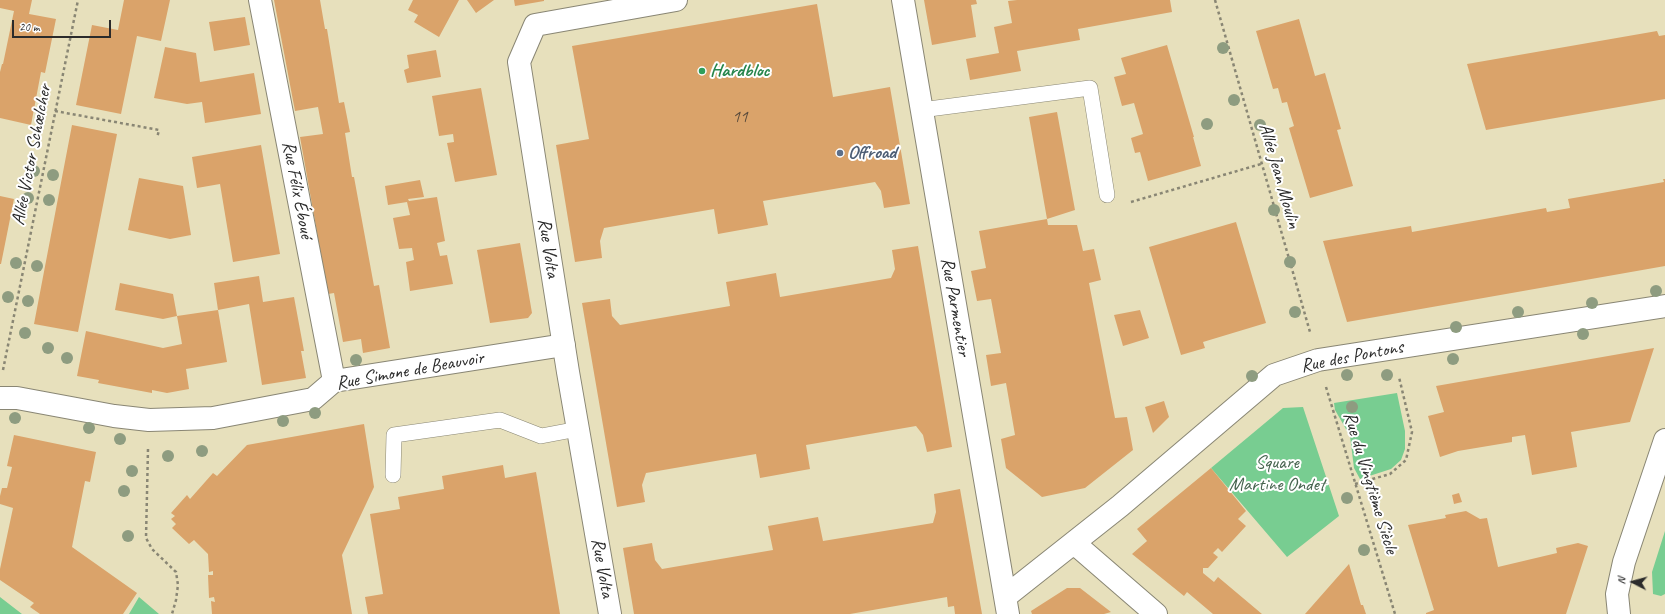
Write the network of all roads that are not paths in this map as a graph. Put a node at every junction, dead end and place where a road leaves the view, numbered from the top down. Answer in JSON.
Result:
{"nodes":[{"id":1,"x":260,"y":0,"type":"edge"},
{"id":2,"x":676,"y":0,"type":"edge"},
{"id":3,"x":903,"y":0,"type":"edge"},
{"id":4,"x":921,"y":110,"type":"junction"},
{"id":5,"x":1107,"y":192,"type":"road end"},
{"id":6,"x":1665,"y":306,"type":"edge"},
{"id":7,"x":564,"y":345,"type":"junction"},
{"id":8,"x":334,"y":381,"type":"junction"},
{"id":9,"x":0,"y":398,"type":"edge"},
{"id":10,"x":578,"y":429,"type":"junction"},
{"id":11,"x":1665,"y":440,"type":"edge"},
{"id":12,"x":393,"y":475,"type":"dead end"},
{"id":13,"x":1074,"y":543,"type":"junction"},
{"id":14,"x":1007,"y":606,"type":"edge"},
{"id":15,"x":610,"y":614,"type":"edge"},
{"id":16,"x":1156,"y":614,"type":"edge"},
{"id":17,"x":1619,"y":614,"type":"edge"}],
"edges":[{"from":1,"to":8,"type":"street","name":"Rue Félix Éboué"},
{"from":2,"to":7,"type":"street","name":"Rue Volta"},
{"from":3,"to":4,"type":"street","name":"Rue Parmentier"},
{"from":4,"to":5,"type":"lane"},
{"from":4,"to":14,"type":"street","name":"Rue Parmentier"},
{"from":6,"to":13,"type":"street","name":"Rue des Pontons"},
{"from":7,"to":8,"type":"street","name":"Rue Simone de Beauvoir"},
{"from":7,"to":10,"type":"street","name":"Rue Volta"},
{"from":8,"to":9,"type":"street","name":"Rue Simone de Beauvoir"},
{"from":10,"to":12,"type":"lane"},
{"from":10,"to":15,"type":"street","name":"Rue Volta"},
{"from":11,"to":17,"type":"street"},
{"from":13,"to":14,"type":"street","name":"Rue des Pontons"},
{"from":13,"to":16,"type":"street"}]}
